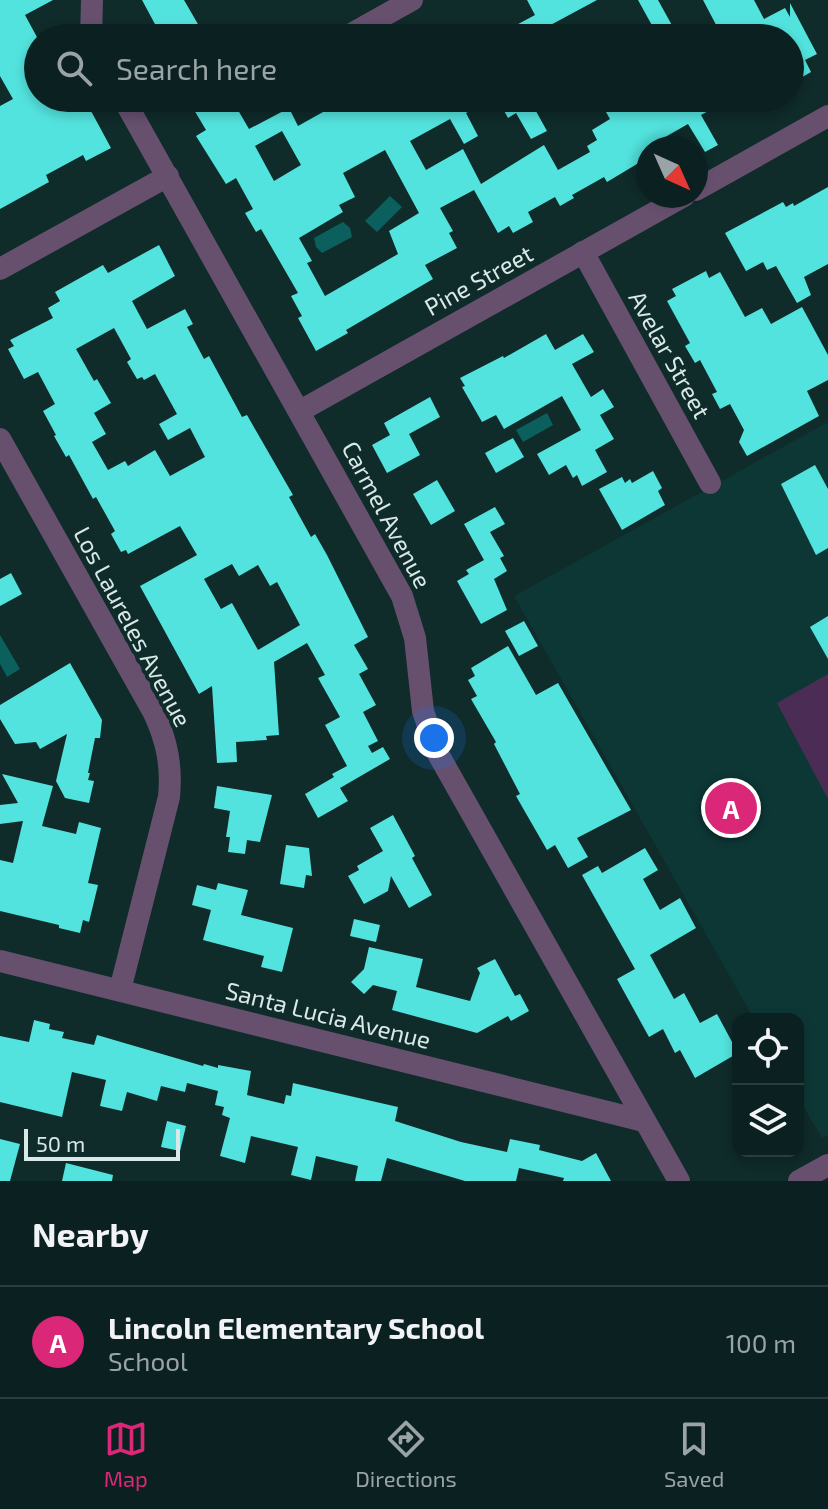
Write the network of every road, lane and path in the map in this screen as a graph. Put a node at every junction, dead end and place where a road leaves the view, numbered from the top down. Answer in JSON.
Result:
{"nodes":[{"id":1,"x":92,"y":0,"type":"edge"},
{"id":2,"x":412,"y":0,"type":"edge"},
{"id":3,"x":91,"y":24,"type":"edge"},
{"id":4,"x":369,"y":24,"type":"edge"},
{"id":5,"x":131,"y":112,"type":"edge"},
{"id":6,"x":828,"y":116,"type":"edge"},
{"id":7,"x":168,"y":176,"type":"junction"},
{"id":8,"x":708,"y":183,"type":"edge"},
{"id":9,"x":662,"y":208,"type":"edge"},
{"id":10,"x":583,"y":252,"type":"junction"},
{"id":11,"x":0,"y":269,"type":"edge"},
{"id":12,"x":300,"y":411,"type":"junction"},
{"id":13,"x":0,"y":439,"type":"edge"},
{"id":14,"x":710,"y":483,"type":"dead end"},
{"id":15,"x":0,"y":961,"type":"edge"},
{"id":16,"x":120,"y":990,"type":"junction"},
{"id":17,"x":644,"y":1121,"type":"junction"},
{"id":18,"x":828,"y":1165,"type":"edge"},
{"id":19,"x":679,"y":1181,"type":"edge"},
{"id":20,"x":799,"y":1181,"type":"edge"}],
"edges":[{"from":1,"to":3,"type":"street"},
{"from":2,"to":4,"type":"street"},
{"from":5,"to":7,"type":"street","name":"Carmel Avenue"},
{"from":6,"to":8,"type":"street"},
{"from":7,"to":11,"type":"street"},
{"from":7,"to":12,"type":"street","name":"Carmel Avenue"},
{"from":9,"to":10,"type":"street","name":"Pine Street"},
{"from":10,"to":12,"type":"street","name":"Pine Street"},
{"from":10,"to":14,"type":"street","name":"Avelar Street"},
{"from":12,"to":17,"type":"street","name":"Carmel Avenue"},
{"from":13,"to":16,"type":"street","name":"Los Laureles Avenue"},
{"from":15,"to":16,"type":"street","name":"Santa Lucia Avenue"},
{"from":16,"to":17,"type":"street","name":"Santa Lucia Avenue"},
{"from":17,"to":19,"type":"street","name":"Carmel Avenue"},
{"from":18,"to":20,"type":"street"}]}
